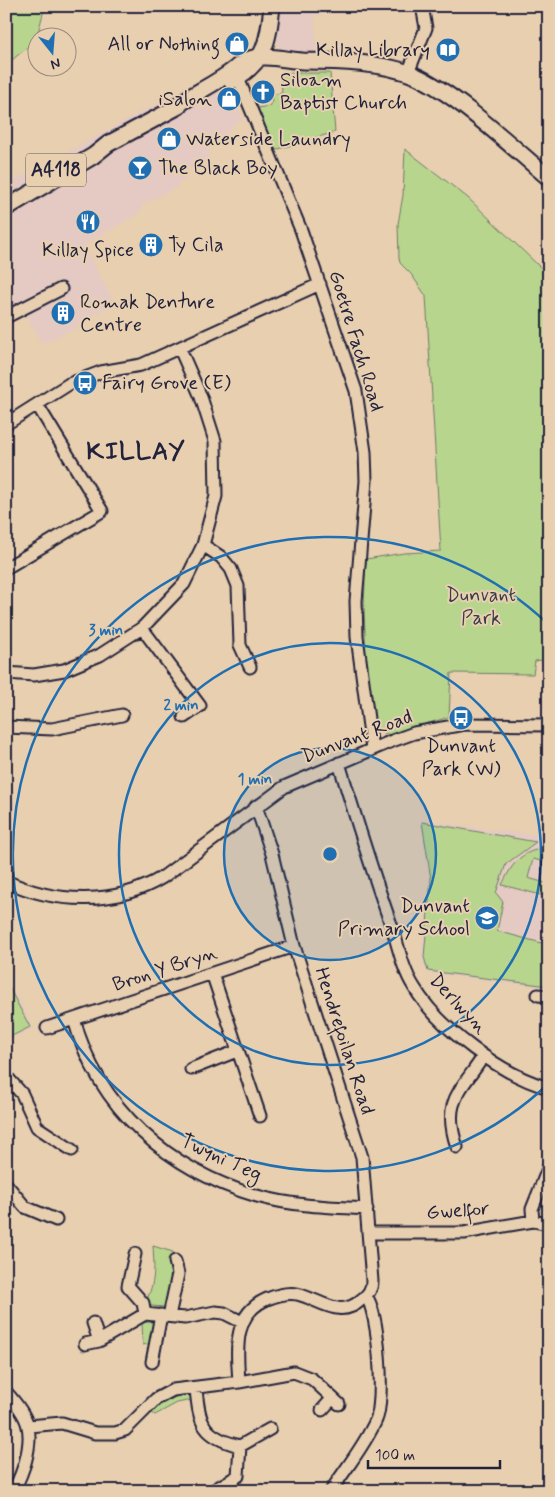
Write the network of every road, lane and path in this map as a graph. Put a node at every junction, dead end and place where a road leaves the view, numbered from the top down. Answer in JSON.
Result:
{"nodes":[{"id":1,"x":272,"y":6,"type":"edge"},
{"id":2,"x":422,"y":6,"type":"edge"},
{"id":3,"x":260,"y":56,"type":"junction"},
{"id":4,"x":408,"y":73,"type":"junction"},
{"id":5,"x":238,"y":78,"type":"junction"},
{"id":6,"x":170,"y":110,"type":"junction"},
{"id":7,"x":108,"y":144,"type":"junction"},
{"id":8,"x":549,"y":178,"type":"edge"},
{"id":9,"x":6,"y":199,"type":"edge"},
{"id":10,"x":6,"y":208,"type":"edge"},
{"id":11,"x":320,"y":284,"type":"junction"},
{"id":12,"x":61,"y":289,"type":"dead end"},
{"id":13,"x":6,"y":317,"type":"edge"},
{"id":14,"x":180,"y":349,"type":"junction"},
{"id":15,"x":38,"y":406,"type":"junction"},
{"id":16,"x":6,"y":424,"type":"edge"},
{"id":17,"x":203,"y":545,"type":"junction"},
{"id":18,"x":6,"y":568,"type":"edge"},
{"id":19,"x":142,"y":628,"type":"junction"},
{"id":20,"x":250,"y":667,"type":"dead end"},
{"id":21,"x":6,"y":673,"type":"edge"},
{"id":22,"x":122,"y":715,"type":"dead end"},
{"id":23,"x":184,"y":717,"type":"dead end"},
{"id":24,"x":549,"y":725,"type":"edge"},
{"id":25,"x":6,"y":727,"type":"edge"},
{"id":26,"x":372,"y":749,"type":"junction"},
{"id":27,"x":339,"y":763,"type":"junction"},
{"id":28,"x":256,"y":806,"type":"junction"},
{"id":29,"x":6,"y":881,"type":"edge"},
{"id":30,"x":294,"y":946,"type":"junction"},
{"id":31,"x":212,"y":973,"type":"junction"},
{"id":32,"x":74,"y":1019,"type":"junction"},
{"id":33,"x":47,"y":1028,"type":"dead end"},
{"id":34,"x":237,"y":1051,"type":"junction"},
{"id":35,"x":483,"y":1057,"type":"junction"},
{"id":36,"x":191,"y":1070,"type":"dead end"},
{"id":37,"x":10,"y":1074,"type":"edge"},
{"id":38,"x":549,"y":1088,"type":"edge"},
{"id":39,"x":260,"y":1116,"type":"dead end"},
{"id":40,"x":457,"y":1147,"type":"dead end"},
{"id":41,"x":72,"y":1150,"type":"dead end"},
{"id":42,"x":549,"y":1166,"type":"edge"},
{"id":43,"x":6,"y":1184,"type":"edge"},
{"id":44,"x":367,"y":1209,"type":"junction"},
{"id":45,"x":56,"y":1220,"type":"dead end"},
{"id":46,"x":533,"y":1221,"type":"junction"},
{"id":47,"x":549,"y":1224,"type":"edge"},
{"id":48,"x":370,"y":1233,"type":"junction"},
{"id":49,"x":135,"y":1254,"type":"dead end"},
{"id":50,"x":175,"y":1261,"type":"dead end"},
{"id":51,"x":368,"y":1294,"type":"junction"},
{"id":52,"x":145,"y":1314,"type":"junction"},
{"id":53,"x":165,"y":1315,"type":"junction"},
{"id":54,"x":242,"y":1322,"type":"junction"},
{"id":55,"x":93,"y":1323,"type":"dead end"},
{"id":56,"x":99,"y":1341,"type":"junction"},
{"id":57,"x":85,"y":1344,"type":"dead end"},
{"id":58,"x":152,"y":1362,"type":"dead end"},
{"id":59,"x":240,"y":1382,"type":"junction"},
{"id":60,"x":196,"y":1388,"type":"junction"},
{"id":61,"x":6,"y":1392,"type":"edge"},
{"id":62,"x":322,"y":1410,"type":"dead end"},
{"id":63,"x":29,"y":1426,"type":"junction"},
{"id":64,"x":270,"y":1429,"type":"dead end"},
{"id":65,"x":240,"y":1446,"type":"junction"},
{"id":66,"x":14,"y":1490,"type":"edge"},
{"id":67,"x":212,"y":1491,"type":"edge"},
{"id":68,"x":331,"y":1491,"type":"edge"}],
"edges":[{"from":1,"to":3,"type":"main road","number":"A4118"},
{"from":2,"to":4,"type":"street"},
{"from":3,"to":4,"type":"main road"},
{"from":3,"to":5,"type":"main road","number":"A4118"},
{"from":3,"to":6,"type":"main road","number":"A4118"},
{"from":4,"to":8,"type":"main road"},
{"from":5,"to":6,"type":"main road","number":"A4118"},
{"from":5,"to":11,"type":"street","name":"Goetre Fach Road"},
{"from":6,"to":7,"type":"main road","number":"A4118"},
{"from":7,"to":9,"type":"main road","number":"A4118"},
{"from":7,"to":10,"type":"main road","number":"A4118"},
{"from":11,"to":14,"type":"street"},
{"from":11,"to":26,"type":"street","name":"Goetre Fach Road"},
{"from":12,"to":13,"type":"street"},
{"from":14,"to":15,"type":"street"},
{"from":14,"to":17,"type":"street"},
{"from":15,"to":16,"type":"street"},
{"from":15,"to":18,"type":"street"},
{"from":17,"to":19,"type":"street"},
{"from":17,"to":20,"type":"street"},
{"from":19,"to":21,"type":"street"},
{"from":19,"to":23,"type":"street"},
{"from":22,"to":25,"type":"street"},
{"from":24,"to":26,"type":"street","name":"Dunvant Road"},
{"from":26,"to":27,"type":"street","name":"Dunvant Road"},
{"from":27,"to":28,"type":"street","name":"Dunvant Road"},
{"from":27,"to":35,"type":"street","name":"Derlwyn"},
{"from":28,"to":29,"type":"street","name":"Dunvant Road"},
{"from":28,"to":30,"type":"street","name":"Hendrefoilan Road"},
{"from":30,"to":31,"type":"street","name":"Bron Y Bryn"},
{"from":30,"to":44,"type":"street","name":"Hendrefoilan Road"},
{"from":31,"to":32,"type":"street","name":"Bron Y Bryn"},
{"from":31,"to":34,"type":"street"},
{"from":32,"to":33,"type":"street","name":"Bron Y Bryn"},
{"from":32,"to":44,"type":"street","name":"Twyni Teg"},
{"from":34,"to":36,"type":"street"},
{"from":34,"to":39,"type":"street"},
{"from":35,"to":38,"type":"street","name":"Derlwyn"},
{"from":35,"to":40,"type":"street"},
{"from":37,"to":41,"type":"street"},
{"from":42,"to":46,"type":"street"},
{"from":43,"to":45,"type":"street"},
{"from":44,"to":48,"type":"street","name":"Hendrefoilan Road"},
{"from":46,"to":47,"type":"street","name":"Gwelfor"},
{"from":46,"to":48,"type":"street","name":"Gwelfor"},
{"from":48,"to":51,"type":"street","name":"Hendrefoilan Road"},
{"from":49,"to":52,"type":"street"},
{"from":50,"to":53,"type":"street"},
{"from":51,"to":54,"type":"street"},
{"from":51,"to":68,"type":"street","name":"Hendrefoilan Road"},
{"from":52,"to":53,"type":"street"},
{"from":52,"to":56,"type":"street"},
{"from":53,"to":54,"type":"street"},
{"from":53,"to":58,"type":"street"},
{"from":54,"to":59,"type":"street"},
{"from":55,"to":56,"type":"street"},
{"from":56,"to":57,"type":"street"},
{"from":59,"to":60,"type":"street"},
{"from":59,"to":62,"type":"street"},
{"from":60,"to":63,"type":"street"},
{"from":60,"to":65,"type":"street"},
{"from":61,"to":63,"type":"street"},
{"from":63,"to":66,"type":"street"},
{"from":64,"to":65,"type":"street"},
{"from":65,"to":67,"type":"street"}]}
